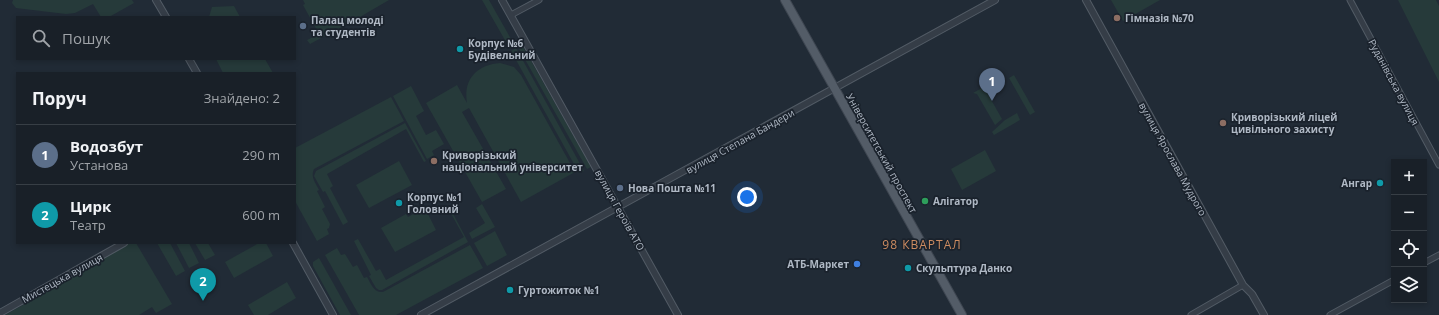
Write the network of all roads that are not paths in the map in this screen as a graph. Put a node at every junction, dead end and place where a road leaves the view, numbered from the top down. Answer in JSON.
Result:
{"nodes":[{"id":1,"x":156,"y":0,"type":"edge"},
{"id":2,"x":502,"y":0,"type":"edge"},
{"id":3,"x":539,"y":0,"type":"edge"},
{"id":4,"x":785,"y":0,"type":"edge"},
{"id":5,"x":995,"y":0,"type":"edge"},
{"id":6,"x":1086,"y":0,"type":"edge"},
{"id":7,"x":1350,"y":0,"type":"edge"},
{"id":8,"x":511,"y":15,"type":"junction"},
{"id":9,"x":165,"y":16,"type":"edge"},
{"id":10,"x":190,"y":60,"type":"edge"},
{"id":11,"x":196,"y":72,"type":"edge"},
{"id":12,"x":835,"y":89,"type":"junction"},
{"id":13,"x":1439,"y":165,"type":"edge"},
{"id":14,"x":618,"y":207,"type":"junction"},
{"id":15,"x":122,"y":244,"type":"edge"},
{"id":16,"x":294,"y":244,"type":"edge"},
{"id":17,"x":1439,"y":255,"type":"edge"},
{"id":18,"x":1427,"y":261,"type":"edge"},
{"id":19,"x":1391,"y":282,"type":"edge"},
{"id":20,"x":1243,"y":285,"type":"junction"},
{"id":21,"x":0,"y":313,"type":"edge"},
{"id":22,"x":333,"y":315,"type":"edge"},
{"id":23,"x":421,"y":315,"type":"edge"},
{"id":24,"x":678,"y":315,"type":"edge"},
{"id":25,"x":962,"y":315,"type":"edge"},
{"id":26,"x":1191,"y":315,"type":"edge"},
{"id":27,"x":1264,"y":315,"type":"edge"},
{"id":28,"x":1330,"y":315,"type":"edge"}],
"edges":[{"from":1,"to":9,"type":"street"},
{"from":2,"to":8,"type":"street","name":"вулиця Героїв АТО"},
{"from":3,"to":8,"type":"street"},
{"from":4,"to":12,"type":"main road","name":"Університетський проспект"},
{"from":5,"to":12,"type":"street","name":"вулиця Степана Бандери"},
{"from":6,"to":20,"type":"street","name":"вулиця Ярослава Мудрого"},
{"from":7,"to":13,"type":"street","name":"Руданівська вулиця"},
{"from":8,"to":14,"type":"street","name":"вулиця Героїв АТО"},
{"from":10,"to":11,"type":"street"},
{"from":12,"to":14,"type":"street","name":"вулиця Степана Бандери"},
{"from":12,"to":25,"type":"main road","name":"Університетський проспект"},
{"from":14,"to":23,"type":"street","name":"вулиця Степана Бандери"},
{"from":14,"to":24,"type":"street","name":"вулиця Героїв АТО"},
{"from":15,"to":21,"type":"street","name":"Мистецька вулиця"},
{"from":16,"to":22,"type":"street"},
{"from":17,"to":18,"type":"street"},
{"from":19,"to":28,"type":"street"},
{"from":20,"to":26,"type":"street"},
{"from":20,"to":27,"type":"street","name":"вулиця Ярослава Мудрого"}]}
